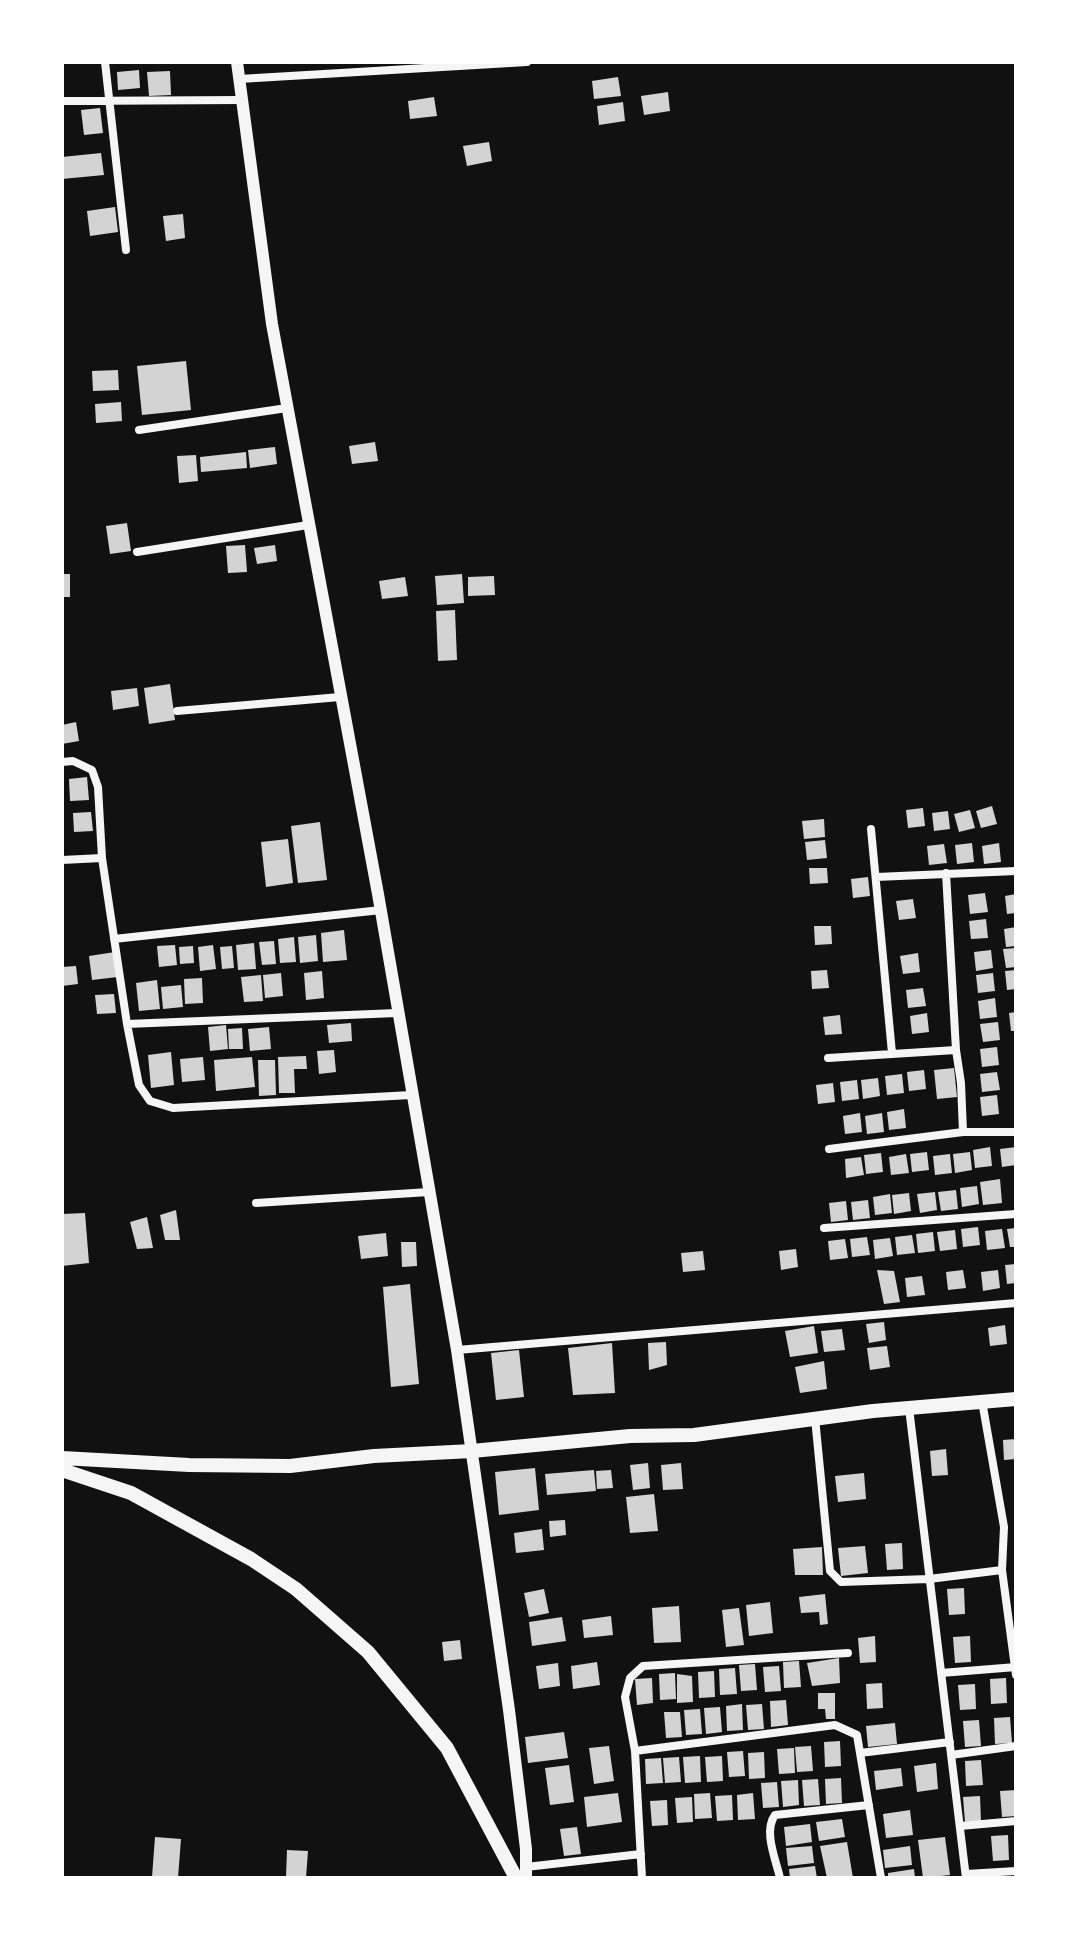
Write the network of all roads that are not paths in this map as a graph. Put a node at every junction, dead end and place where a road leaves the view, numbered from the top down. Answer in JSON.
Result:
{"nodes":[{"id":1,"x":105,"y":62,"type":"edge"},
{"id":2,"x":237,"y":62,"type":"edge"},
{"id":3,"x":527,"y":62,"type":"edge"},
{"id":4,"x":239,"y":79,"type":"junction"},
{"id":5,"x":241,"y":100,"type":"junction"},
{"id":6,"x":62,"y":101,"type":"edge"},
{"id":7,"x":110,"y":101,"type":"junction"},
{"id":8,"x":126,"y":250,"type":"dead end"},
{"id":9,"x":287,"y":408,"type":"junction"},
{"id":10,"x":139,"y":430,"type":"dead end"},
{"id":11,"x":308,"y":525,"type":"junction"},
{"id":12,"x":137,"y":552,"type":"dead end"},
{"id":13,"x":340,"y":697,"type":"junction"},
{"id":14,"x":177,"y":711,"type":"dead end"},
{"id":15,"x":62,"y":762,"type":"edge"},
{"id":16,"x":871,"y":829,"type":"dead end"},
{"id":17,"x":102,"y":858,"type":"junction"},
{"id":18,"x":62,"y":860,"type":"edge"},
{"id":19,"x":1016,"y":871,"type":"edge"},
{"id":20,"x":946,"y":873,"type":"junction"},
{"id":21,"x":876,"y":877,"type":"junction"},
{"id":22,"x":381,"y":910,"type":"junction"},
{"id":23,"x":114,"y":939,"type":"junction"},
{"id":24,"x":397,"y":1013,"type":"junction"},
{"id":25,"x":127,"y":1024,"type":"junction"},
{"id":26,"x":956,"y":1050,"type":"junction"},
{"id":27,"x":892,"y":1053,"type":"junction"},
{"id":28,"x":828,"y":1058,"type":"dead end"},
{"id":29,"x":411,"y":1095,"type":"junction"},
{"id":30,"x":963,"y":1132,"type":"junction"},
{"id":31,"x":1016,"y":1132,"type":"edge"},
{"id":32,"x":829,"y":1149,"type":"dead end"},
{"id":33,"x":429,"y":1192,"type":"junction"},
{"id":34,"x":256,"y":1203,"type":"dead end"},
{"id":35,"x":1016,"y":1214,"type":"edge"},
{"id":36,"x":824,"y":1228,"type":"dead end"},
{"id":37,"x":1016,"y":1303,"type":"edge"},
{"id":38,"x":457,"y":1350,"type":"junction"},
{"id":39,"x":1016,"y":1399,"type":"edge"},
{"id":40,"x":982,"y":1401,"type":"junction"},
{"id":41,"x":909,"y":1408,"type":"junction"},
{"id":42,"x":815,"y":1418,"type":"junction"},
{"id":43,"x":472,"y":1451,"type":"junction"},
{"id":44,"x":62,"y":1458,"type":"edge"},
{"id":45,"x":62,"y":1470,"type":"edge"},
{"id":46,"x":1016,"y":1526,"type":"edge"},
{"id":47,"x":1004,"y":1527,"type":"junction"},
{"id":48,"x":1002,"y":1570,"type":"junction"},
{"id":49,"x":929,"y":1579,"type":"junction"},
{"id":50,"x":848,"y":1653,"type":"dead end"},
{"id":51,"x":1016,"y":1667,"type":"edge"},
{"id":52,"x":941,"y":1673,"type":"junction"},
{"id":53,"x":1016,"y":1675,"type":"edge"},
{"id":54,"x":950,"y":1742,"type":"junction"},
{"id":55,"x":1016,"y":1746,"type":"edge"},
{"id":56,"x":635,"y":1751,"type":"junction"},
{"id":57,"x":860,"y":1753,"type":"junction"},
{"id":58,"x":951,"y":1755,"type":"junction"},
{"id":59,"x":869,"y":1805,"type":"junction"},
{"id":60,"x":1016,"y":1821,"type":"edge"},
{"id":61,"x":960,"y":1826,"type":"junction"},
{"id":62,"x":641,"y":1854,"type":"junction"},
{"id":63,"x":1016,"y":1871,"type":"edge"},
{"id":64,"x":522,"y":1874,"type":"edge"},
{"id":65,"x":966,"y":1876,"type":"edge"},
{"id":66,"x":642,"y":1878,"type":"edge"},
{"id":67,"x":780,"y":1878,"type":"edge"},
{"id":68,"x":881,"y":1878,"type":"edge"}],
"edges":[{"from":1,"to":7,"type":"street"},
{"from":2,"to":4,"type":"main road"},
{"from":3,"to":4,"type":"street"},
{"from":4,"to":5,"type":"main road"},
{"from":5,"to":7,"type":"street"},
{"from":5,"to":9,"type":"main road"},
{"from":6,"to":7,"type":"street"},
{"from":7,"to":8,"type":"street"},
{"from":9,"to":10,"type":"street"},
{"from":9,"to":11,"type":"main road"},
{"from":11,"to":12,"type":"street"},
{"from":11,"to":13,"type":"main road"},
{"from":13,"to":14,"type":"street"},
{"from":13,"to":22,"type":"main road"},
{"from":15,"to":17,"type":"street"},
{"from":16,"to":21,"type":"street"},
{"from":17,"to":18,"type":"street"},
{"from":17,"to":23,"type":"street"},
{"from":19,"to":20,"type":"street"},
{"from":20,"to":21,"type":"street"},
{"from":20,"to":26,"type":"street"},
{"from":21,"to":27,"type":"street"},
{"from":22,"to":23,"type":"street"},
{"from":22,"to":24,"type":"main road"},
{"from":23,"to":25,"type":"street"},
{"from":24,"to":25,"type":"street"},
{"from":24,"to":29,"type":"main road"},
{"from":25,"to":29,"type":"street"},
{"from":26,"to":27,"type":"street"},
{"from":26,"to":30,"type":"street"},
{"from":27,"to":28,"type":"street"},
{"from":29,"to":33,"type":"main road"},
{"from":30,"to":31,"type":"street"},
{"from":30,"to":32,"type":"street"},
{"from":33,"to":34,"type":"street"},
{"from":33,"to":38,"type":"main road"},
{"from":35,"to":36,"type":"street"},
{"from":37,"to":38,"type":"street"},
{"from":38,"to":43,"type":"main road"},
{"from":39,"to":40,"type":"highway"},
{"from":40,"to":41,"type":"highway"},
{"from":40,"to":47,"type":"street"},
{"from":41,"to":42,"type":"highway"},
{"from":41,"to":49,"type":"street"},
{"from":42,"to":43,"type":"highway"},
{"from":42,"to":49,"type":"street"},
{"from":43,"to":44,"type":"highway"},
{"from":43,"to":64,"type":"main road"},
{"from":45,"to":64,"type":"highway"},
{"from":46,"to":47,"type":"street"},
{"from":47,"to":48,"type":"street"},
{"from":48,"to":49,"type":"street"},
{"from":48,"to":51,"type":"street"},
{"from":49,"to":52,"type":"street"},
{"from":50,"to":56,"type":"street"},
{"from":51,"to":52,"type":"street"},
{"from":51,"to":53,"type":"street"},
{"from":52,"to":54,"type":"street"},
{"from":54,"to":57,"type":"street"},
{"from":54,"to":58,"type":"street"},
{"from":55,"to":58,"type":"street"},
{"from":56,"to":57,"type":"street"},
{"from":56,"to":62,"type":"street"},
{"from":57,"to":59,"type":"street"},
{"from":58,"to":61,"type":"street"},
{"from":59,"to":67,"type":"street"},
{"from":59,"to":68,"type":"street"},
{"from":60,"to":61,"type":"street"},
{"from":61,"to":65,"type":"street"},
{"from":62,"to":64,"type":"street"},
{"from":62,"to":66,"type":"street"},
{"from":63,"to":65,"type":"street"}]}
